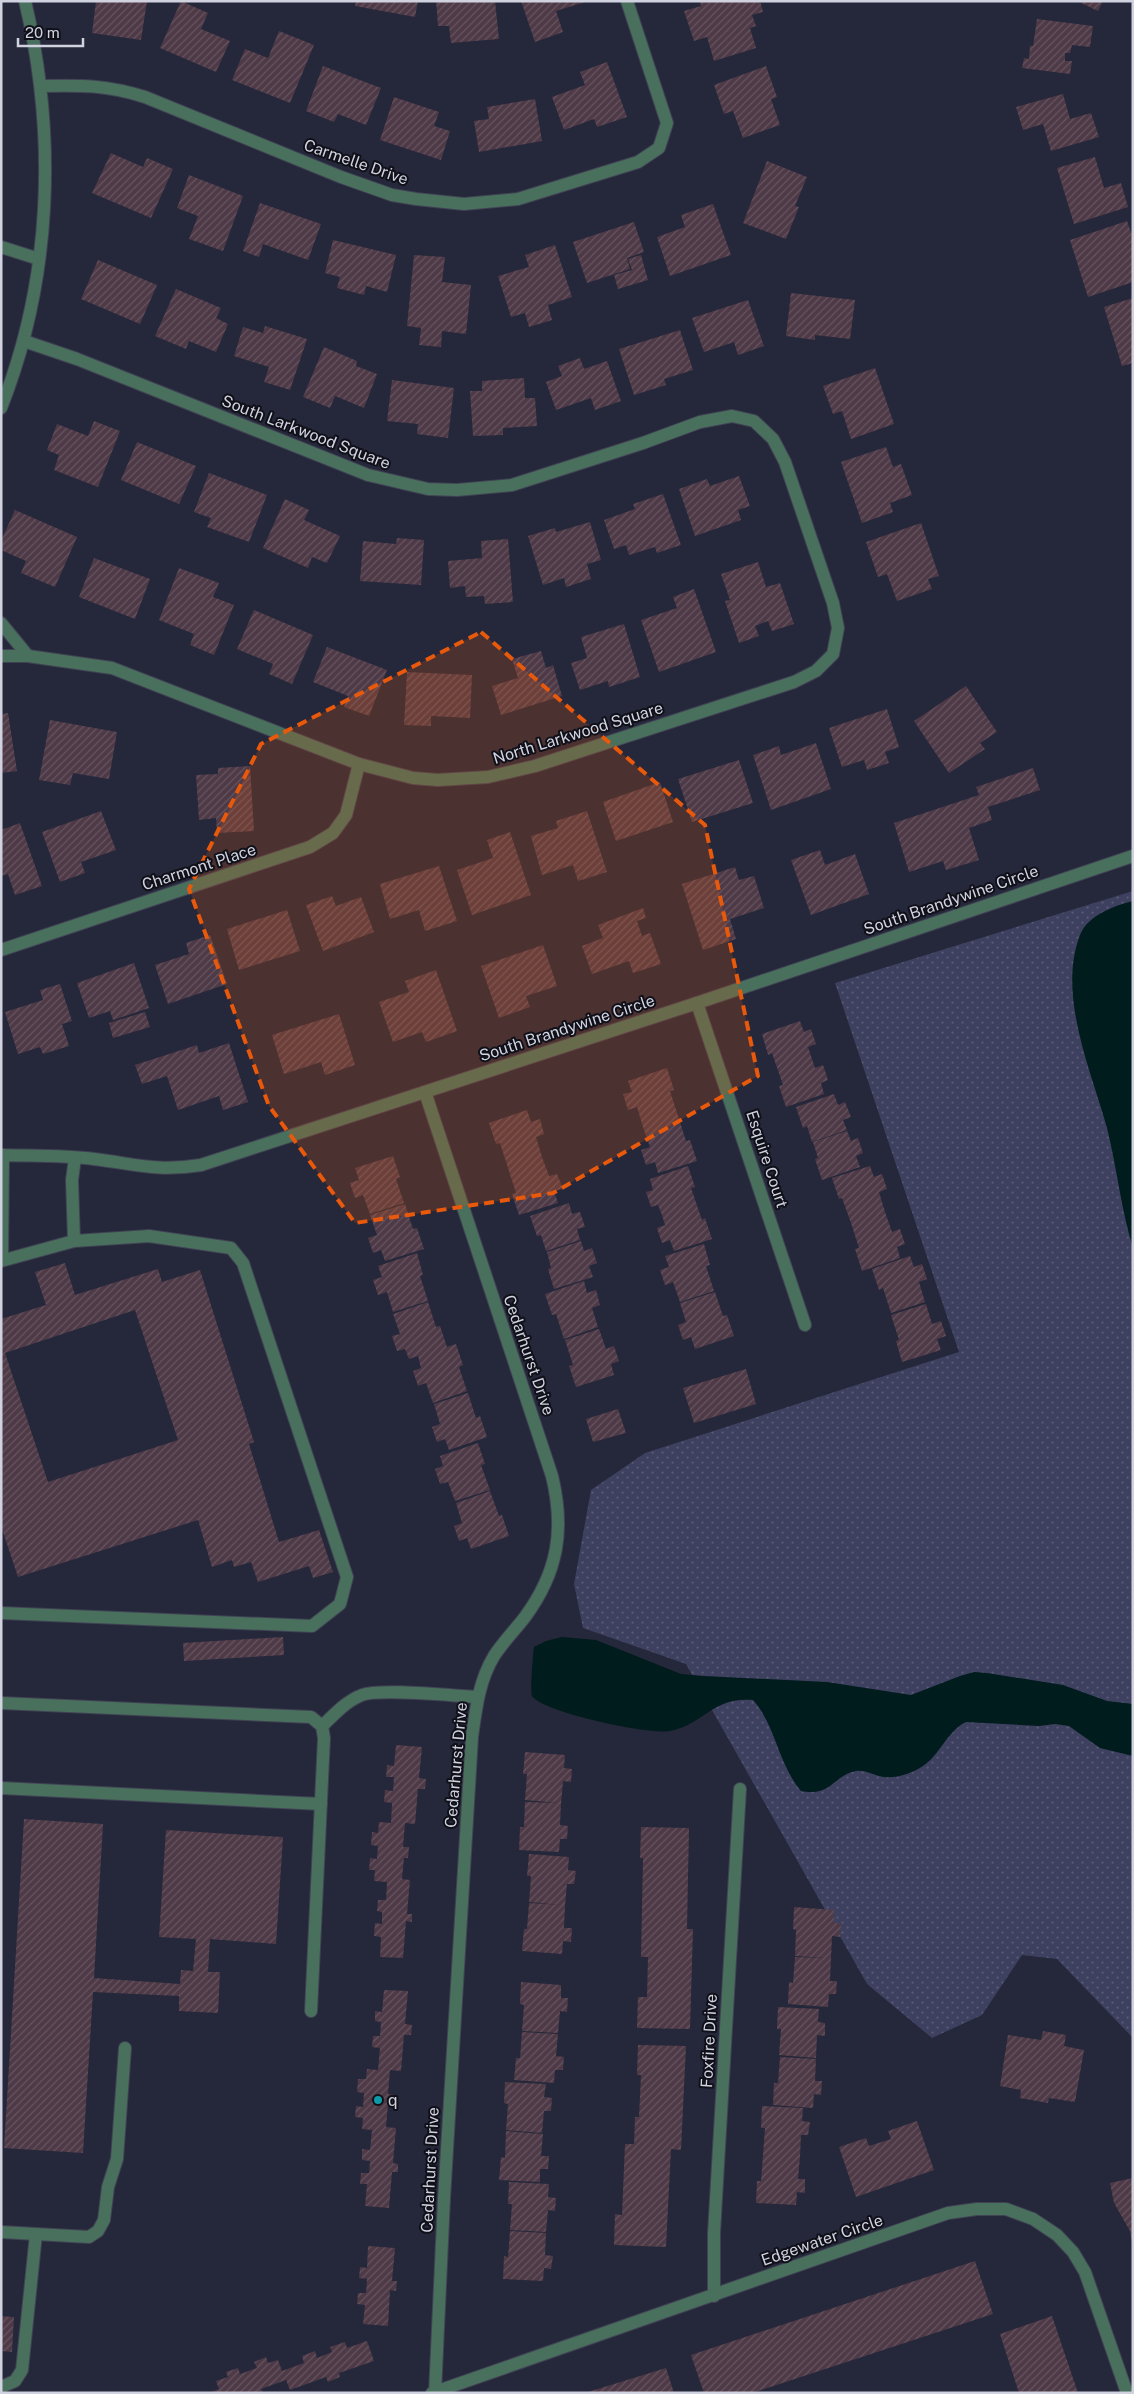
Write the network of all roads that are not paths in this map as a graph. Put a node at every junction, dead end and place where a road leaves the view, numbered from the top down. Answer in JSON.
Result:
{"nodes":[{"id":1,"x":26,"y":1,"type":"edge"},
{"id":2,"x":627,"y":1,"type":"edge"},
{"id":3,"x":42,"y":86,"type":"junction"},
{"id":4,"x":1,"y":247,"type":"edge"},
{"id":5,"x":39,"y":258,"type":"junction"},
{"id":6,"x":24,"y":341,"type":"junction"},
{"id":7,"x":1,"y":408,"type":"edge"},
{"id":8,"x":808,"y":530,"type":"joint"},
{"id":9,"x":1,"y":623,"type":"edge"},
{"id":10,"x":1,"y":656,"type":"edge"},
{"id":11,"x":28,"y":656,"type":"junction"},
{"id":12,"x":359,"y":764,"type":"junction"},
{"id":13,"x":1133,"y":856,"type":"edge"},
{"id":14,"x":1,"y":950,"type":"edge"},
{"id":15,"x":697,"y":1003,"type":"junction"},
{"id":16,"x":425,"y":1092,"type":"junction"},
{"id":17,"x":2,"y":1155,"type":"edge"},
{"id":18,"x":74,"y":1158,"type":"junction"},
{"id":19,"x":74,"y":1241,"type":"junction"},
{"id":20,"x":2,"y":1261,"type":"edge"},
{"id":21,"x":805,"y":1325,"type":"dead end"},
{"id":22,"x":1,"y":1613,"type":"edge"},
{"id":23,"x":478,"y":1697,"type":"junction"},
{"id":24,"x":1,"y":1703,"type":"edge"},
{"id":25,"x":322,"y":1726,"type":"junction"},
{"id":26,"x":1,"y":1788,"type":"edge"},
{"id":27,"x":740,"y":1789,"type":"dead end"},
{"id":28,"x":321,"y":1804,"type":"junction"},
{"id":29,"x":311,"y":2011,"type":"dead end"},
{"id":30,"x":125,"y":2048,"type":"dead end"},
{"id":31,"x":1,"y":2232,"type":"edge"},
{"id":32,"x":36,"y":2234,"type":"junction"},
{"id":33,"x":714,"y":2296,"type":"junction"},
{"id":34,"x":1,"y":2387,"type":"edge"},
{"id":35,"x":434,"y":2392,"type":"edge"},
{"id":36,"x":1127,"y":2393,"type":"edge"}],
"edges":[{"from":1,"to":3,"type":"street"},
{"from":2,"to":3,"type":"street","name":"Carmelle Drive"},
{"from":3,"to":5,"type":"street"},
{"from":4,"to":5,"type":"street"},
{"from":5,"to":6,"type":"street"},
{"from":6,"to":7,"type":"street"},
{"from":6,"to":8,"type":"street","name":"South Larkwood Square"},
{"from":8,"to":12,"type":"street","name":"North Larkwood Square"},
{"from":9,"to":11,"type":"street"},
{"from":10,"to":11,"type":"street","name":"North Larkwood Square"},
{"from":11,"to":12,"type":"street","name":"North Larkwood Square"},
{"from":12,"to":14,"type":"street","name":"Charmont Place"},
{"from":13,"to":15,"type":"street","name":"South Brandywine Circle"},
{"from":15,"to":16,"type":"street","name":"South Brandywine Circle"},
{"from":15,"to":21,"type":"street","name":"Esquire Court"},
{"from":16,"to":18,"type":"street","name":"South Brandywine Circle"},
{"from":16,"to":23,"type":"street","name":"Cedarhurst Drive"},
{"from":17,"to":18,"type":"street","name":"South Brandywine Circle"},
{"from":17,"to":20,"type":"street"},
{"from":18,"to":19,"type":"street"},
{"from":19,"to":20,"type":"street"},
{"from":19,"to":22,"type":"street"},
{"from":23,"to":25,"type":"street"},
{"from":23,"to":35,"type":"street","name":"Cedarhurst Drive"},
{"from":24,"to":25,"type":"street"},
{"from":25,"to":28,"type":"street"},
{"from":26,"to":28,"type":"street"},
{"from":27,"to":33,"type":"street","name":"Foxfire Drive"},
{"from":28,"to":29,"type":"street"},
{"from":30,"to":32,"type":"street"},
{"from":31,"to":32,"type":"street"},
{"from":32,"to":34,"type":"street"},
{"from":33,"to":35,"type":"street","name":"Edgewater Circle"},
{"from":33,"to":36,"type":"street","name":"Edgewater Circle"}]}
